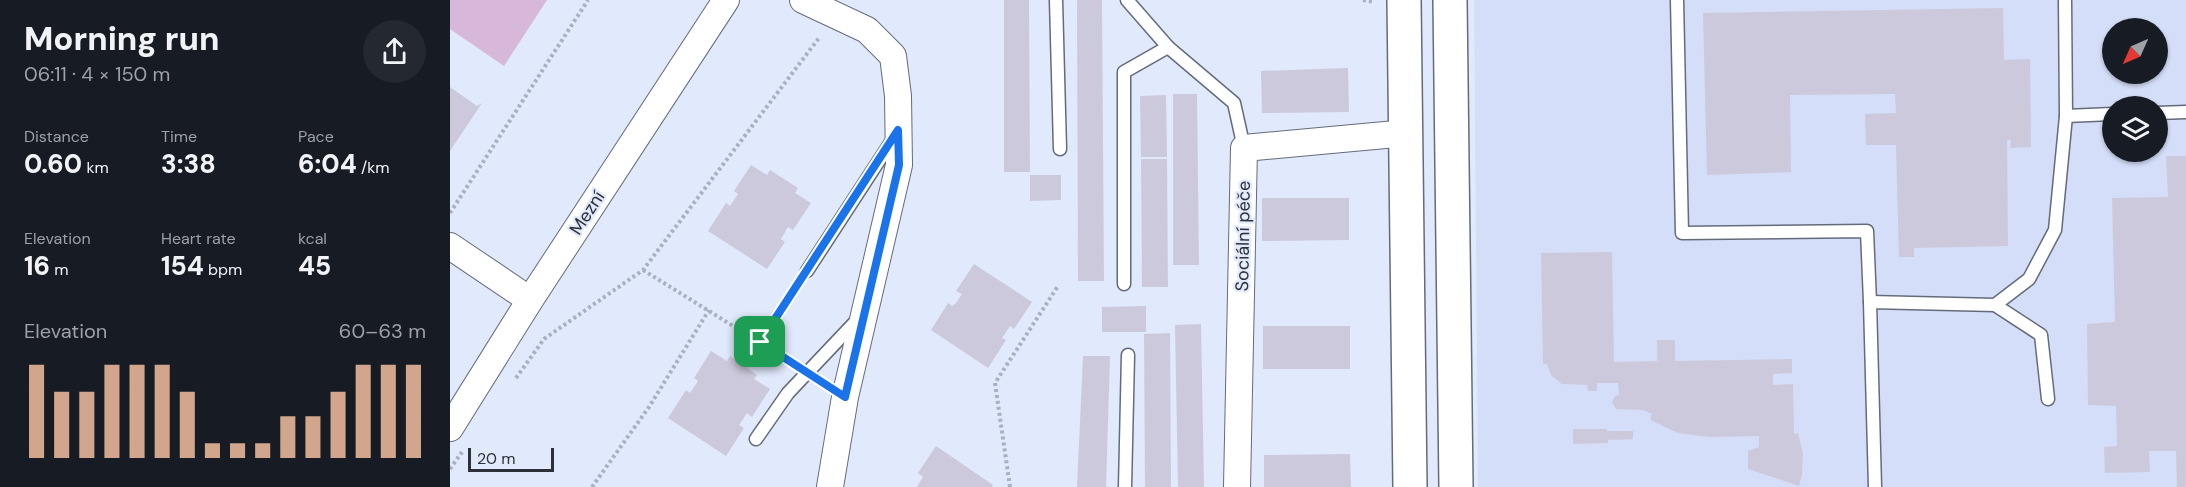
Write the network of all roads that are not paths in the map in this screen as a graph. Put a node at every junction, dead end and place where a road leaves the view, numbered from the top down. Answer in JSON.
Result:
{"nodes":[{"id":1,"x":726,"y":0,"type":"edge"},
{"id":2,"x":803,"y":0,"type":"edge"},
{"id":3,"x":1056,"y":0,"type":"edge"},
{"id":4,"x":1127,"y":0,"type":"edge"},
{"id":5,"x":1404,"y":0,"type":"edge"},
{"id":6,"x":1450,"y":0,"type":"edge"},
{"id":7,"x":1677,"y":0,"type":"edge"},
{"id":8,"x":2065,"y":0,"type":"edge"},
{"id":9,"x":1168,"y":47,"type":"junction"},
{"id":10,"x":2186,"y":112,"type":"edge"},
{"id":11,"x":2168,"y":113,"type":"edge"},
{"id":12,"x":2102,"y":114,"type":"edge"},
{"id":13,"x":2066,"y":116,"type":"junction"},
{"id":14,"x":898,"y":130,"type":"junction"},
{"id":15,"x":1407,"y":133,"type":"junction"},
{"id":16,"x":1245,"y":148,"type":"junction"},
{"id":17,"x":1060,"y":149,"type":"dead end"},
{"id":18,"x":450,"y":246,"type":"edge"},
{"id":19,"x":807,"y":271,"type":"road end"},
{"id":20,"x":1124,"y":284,"type":"dead end"},
{"id":21,"x":530,"y":300,"type":"junction"},
{"id":22,"x":1870,"y":302,"type":"junction"},
{"id":23,"x":1995,"y":305,"type":"junction"},
{"id":24,"x":866,"y":310,"type":"junction"},
{"id":25,"x":1128,"y":355,"type":"dead end"},
{"id":26,"x":2048,"y":399,"type":"dead end"},
{"id":27,"x":450,"y":428,"type":"edge"},
{"id":28,"x":756,"y":439,"type":"dead end"},
{"id":29,"x":830,"y":487,"type":"edge"},
{"id":30,"x":1125,"y":487,"type":"edge"},
{"id":31,"x":1237,"y":487,"type":"edge"},
{"id":32,"x":1410,"y":487,"type":"edge"},
{"id":33,"x":1456,"y":487,"type":"edge"},
{"id":34,"x":1875,"y":487,"type":"edge"}],
"edges":[{"from":1,"to":21,"type":"street","name":"Mezní"},
{"from":2,"to":14,"type":"street"},
{"from":3,"to":17,"type":"lane"},
{"from":4,"to":9,"type":"lane"},
{"from":5,"to":15,"type":"main road"},
{"from":6,"to":33,"type":"main road"},
{"from":7,"to":22,"type":"lane"},
{"from":8,"to":13,"type":"lane"},
{"from":9,"to":16,"type":"lane"},
{"from":9,"to":20,"type":"lane"},
{"from":10,"to":11,"type":"lane"},
{"from":12,"to":13,"type":"lane"},
{"from":13,"to":23,"type":"lane"},
{"from":14,"to":19,"type":"lane"},
{"from":14,"to":24,"type":"street"},
{"from":15,"to":16,"type":"street"},
{"from":15,"to":32,"type":"main road"},
{"from":16,"to":31,"type":"street","name":"Sociální péče"},
{"from":18,"to":21,"type":"street"},
{"from":21,"to":27,"type":"street","name":"Mezní"},
{"from":22,"to":23,"type":"lane"},
{"from":22,"to":34,"type":"lane"},
{"from":23,"to":26,"type":"lane"},
{"from":24,"to":28,"type":"lane"},
{"from":24,"to":29,"type":"street"},
{"from":25,"to":30,"type":"lane"}]}
